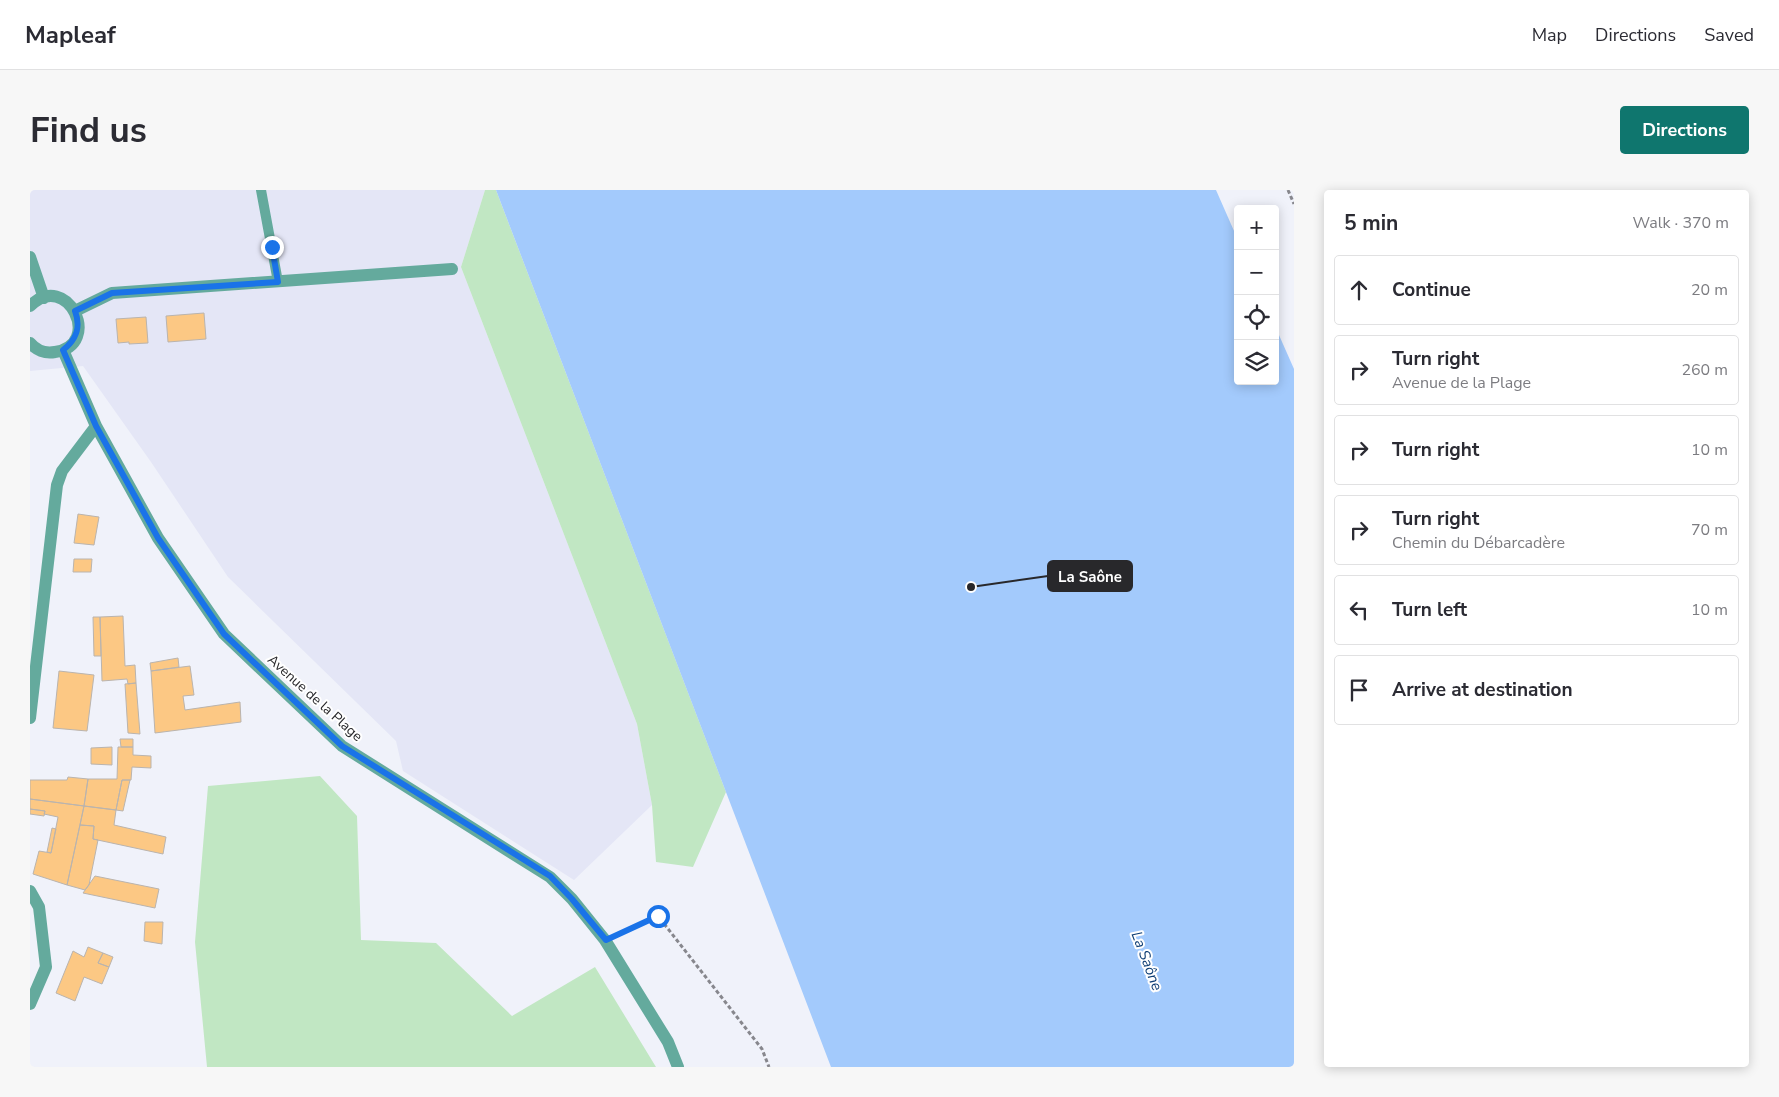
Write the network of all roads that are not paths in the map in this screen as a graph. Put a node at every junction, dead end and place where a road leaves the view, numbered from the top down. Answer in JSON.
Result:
{"nodes":[{"id":1,"x":261,"y":190,"type":"edge"},
{"id":2,"x":30,"y":257,"type":"edge"},
{"id":3,"x":452,"y":269,"type":"dead end"},
{"id":4,"x":278,"y":282,"type":"junction"},
{"id":5,"x":44,"y":298,"type":"junction"},
{"id":6,"x":30,"y":306,"type":"edge"},
{"id":7,"x":75,"y":311,"type":"junction"},
{"id":8,"x":30,"y":343,"type":"edge"},
{"id":9,"x":63,"y":350,"type":"junction"},
{"id":10,"x":96,"y":426,"type":"junction"},
{"id":11,"x":30,"y":718,"type":"edge"},
{"id":12,"x":30,"y":891,"type":"edge"},
{"id":13,"x":30,"y":1004,"type":"edge"},
{"id":14,"x":678,"y":1067,"type":"edge"}],
"edges":[{"from":1,"to":4,"type":"lane"},
{"from":2,"to":5,"type":"street"},
{"from":3,"to":4,"type":"street"},
{"from":4,"to":7,"type":"street"},
{"from":5,"to":6,"type":"street"},
{"from":5,"to":7,"type":"street"},
{"from":7,"to":9,"type":"street"},
{"from":8,"to":9,"type":"street"},
{"from":9,"to":10,"type":"street","name":"Avenue de la Plage"},
{"from":10,"to":11,"type":"street"},
{"from":10,"to":14,"type":"street","name":"Avenue de la Plage"},
{"from":12,"to":13,"type":"street"}]}
